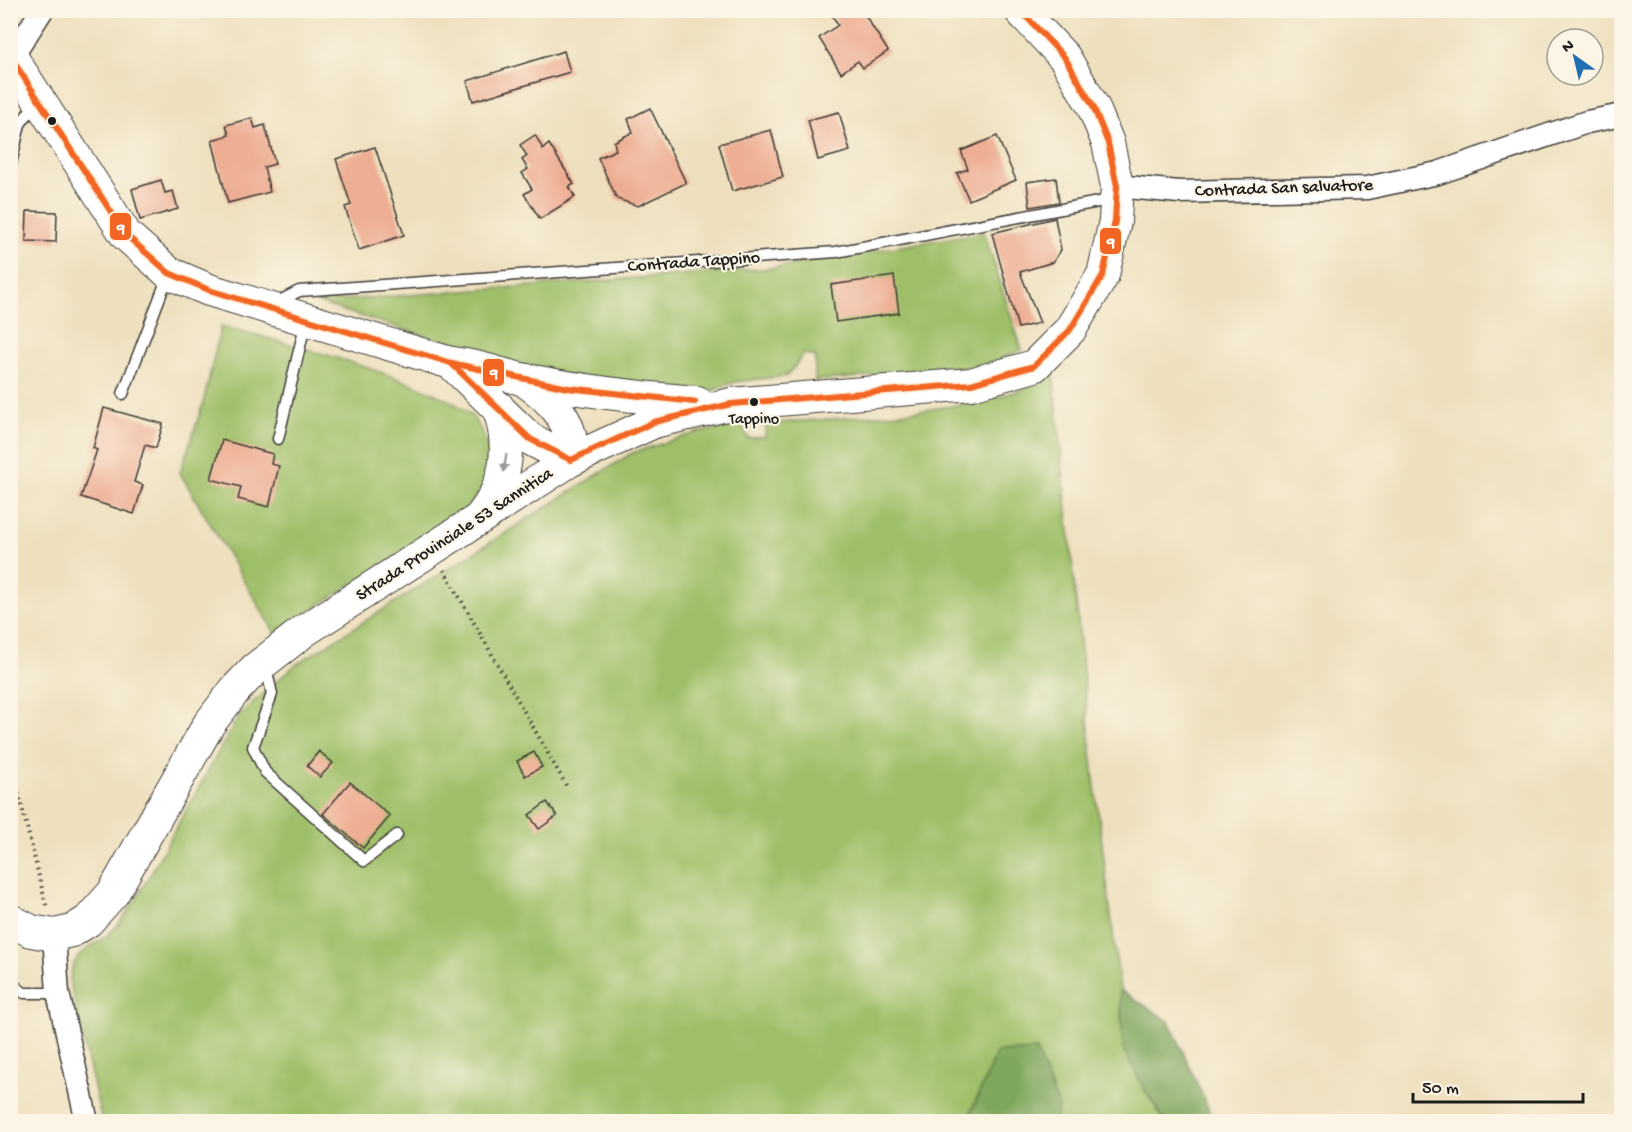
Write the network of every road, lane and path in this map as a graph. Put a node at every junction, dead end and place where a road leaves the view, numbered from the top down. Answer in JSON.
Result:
{"nodes":[{"id":1,"x":42,"y":10,"type":"edge"},
{"id":2,"x":1020,"y":10,"type":"edge"},
{"id":3,"x":11,"y":56,"type":"edge"},
{"id":4,"x":40,"y":98,"type":"junction"},
{"id":5,"x":1622,"y":115,"type":"edge"},
{"id":6,"x":10,"y":168,"type":"edge"},
{"id":7,"x":1117,"y":193,"type":"junction"},
{"id":8,"x":169,"y":273,"type":"junction"},
{"id":9,"x":270,"y":306,"type":"junction"},
{"id":10,"x":307,"y":318,"type":"junction"},
{"id":11,"x":450,"y":363,"type":"junction"},
{"id":12,"x":524,"y":379,"type":"junction"},
{"id":13,"x":123,"y":394,"type":"dead end"},
{"id":14,"x":731,"y":404,"type":"junction"},
{"id":15,"x":498,"y":406,"type":"junction"},
{"id":16,"x":278,"y":439,"type":"dead end"},
{"id":17,"x":571,"y":460,"type":"junction"},
{"id":18,"x":480,"y":518,"type":"junction"},
{"id":19,"x":432,"y":548,"type":"junction"},
{"id":20,"x":265,"y":660,"type":"junction"},
{"id":21,"x":10,"y":758,"type":"edge"},
{"id":22,"x":567,"y":787,"type":"dead end"},
{"id":23,"x":397,"y":835,"type":"dead end"},
{"id":24,"x":10,"y":921,"type":"edge"},
{"id":25,"x":54,"y":935,"type":"junction"},
{"id":26,"x":10,"y":982,"type":"edge"},
{"id":27,"x":58,"y":993,"type":"junction"},
{"id":28,"x":87,"y":1122,"type":"edge"}],
"edges":[{"from":1,"to":3,"type":"street"},
{"from":2,"to":7,"type":"street","name":"Strada Provinciale 53 Sannitica"},
{"from":3,"to":4,"type":"street"},
{"from":4,"to":6,"type":"lane"},
{"from":4,"to":8,"type":"street"},
{"from":5,"to":7,"type":"street","name":"Contrada San salvatore"},
{"from":7,"to":9,"type":"lane","name":"Contrada Tappino"},
{"from":7,"to":14,"type":"street","name":"Strada Provinciale 53 Sannitica"},
{"from":8,"to":9,"type":"street"},
{"from":8,"to":13,"type":"lane"},
{"from":9,"to":10,"type":"street"},
{"from":10,"to":11,"type":"street"},
{"from":10,"to":16,"type":"lane"},
{"from":11,"to":12,"type":"street"},
{"from":11,"to":15,"type":"street"},
{"from":12,"to":14,"type":"street"},
{"from":12,"to":17,"type":"street"},
{"from":14,"to":17,"type":"street","name":"Strada Provinciale 53 Sannitica"},
{"from":15,"to":17,"type":"street"},
{"from":15,"to":18,"type":"street","one_way":true},
{"from":17,"to":18,"type":"street","name":"Strada Provinciale 53 Sannitica"},
{"from":18,"to":19,"type":"street","name":"Strada Provinciale 53 Sannitica"},
{"from":19,"to":20,"type":"street","name":"Strada Provinciale 53 Sannitica"},
{"from":19,"to":22,"type":"path"},
{"from":20,"to":23,"type":"lane"},
{"from":20,"to":25,"type":"street","name":"Strada Provinciale 53 Sannitica"},
{"from":21,"to":25,"type":"path"},
{"from":24,"to":25,"type":"street"},
{"from":25,"to":27,"type":"street"},
{"from":26,"to":27,"type":"lane"},
{"from":27,"to":28,"type":"street"}]}
